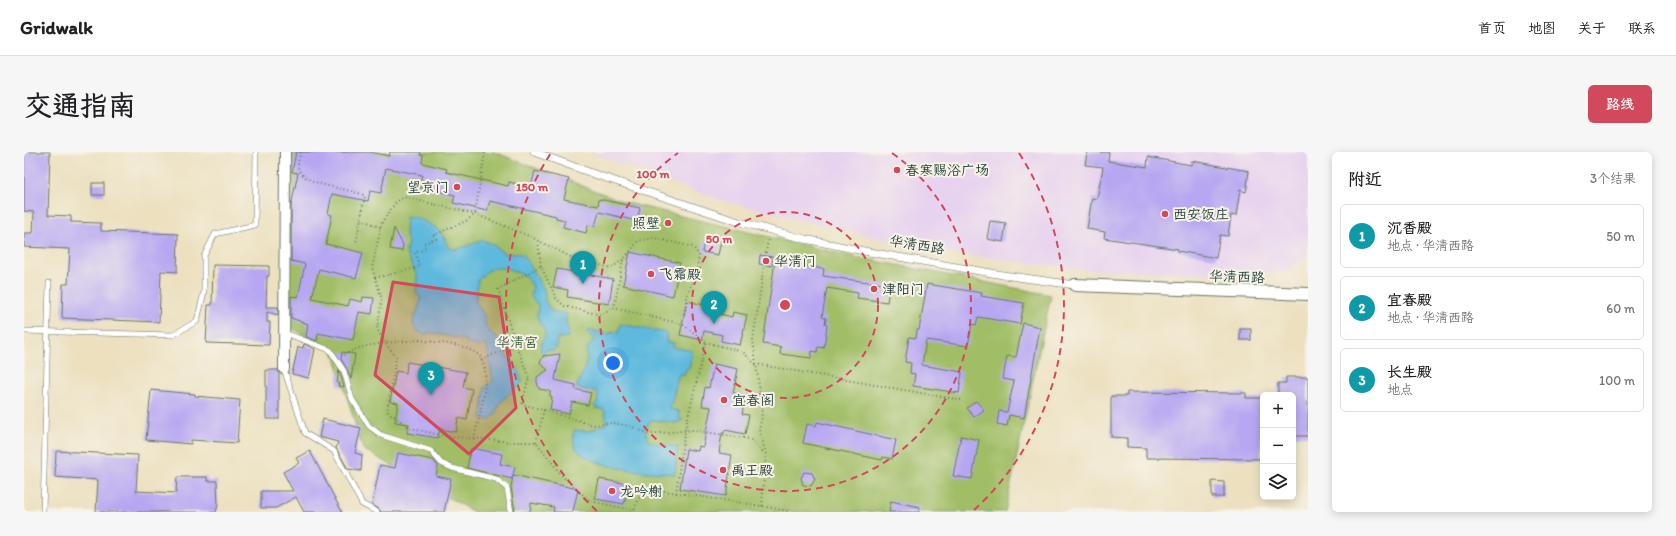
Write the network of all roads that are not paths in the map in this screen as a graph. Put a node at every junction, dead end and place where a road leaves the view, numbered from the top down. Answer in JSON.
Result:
{"nodes":[{"id":1,"x":256,"y":152,"type":"edge"},
{"id":2,"x":285,"y":152,"type":"edge"},
{"id":3,"x":534,"y":152,"type":"edge"},
{"id":4,"x":49,"y":283,"type":"dead end"},
{"id":5,"x":1075,"y":285,"type":"joint"},
{"id":6,"x":1308,"y":294,"type":"edge"},
{"id":7,"x":24,"y":330,"type":"edge"},
{"id":8,"x":49,"y":332,"type":"junction"},
{"id":9,"x":285,"y":333,"type":"junction"},
{"id":10,"x":284,"y":369,"type":"joint"},
{"id":11,"x":43,"y":512,"type":"edge"},
{"id":12,"x":377,"y":512,"type":"edge"},
{"id":13,"x":511,"y":512,"type":"edge"}],
"edges":[{"from":1,"to":8,"type":"lane"},
{"from":2,"to":9,"type":"street"},
{"from":3,"to":5,"type":"street","name":"华清西路"},
{"from":4,"to":8,"type":"lane"},
{"from":5,"to":6,"type":"street","name":"华清西路"},
{"from":7,"to":8,"type":"lane"},
{"from":8,"to":11,"type":"lane"},
{"from":9,"to":10,"type":"street"},
{"from":9,"to":13,"type":"lane"},
{"from":10,"to":12,"type":"lane"}]}
